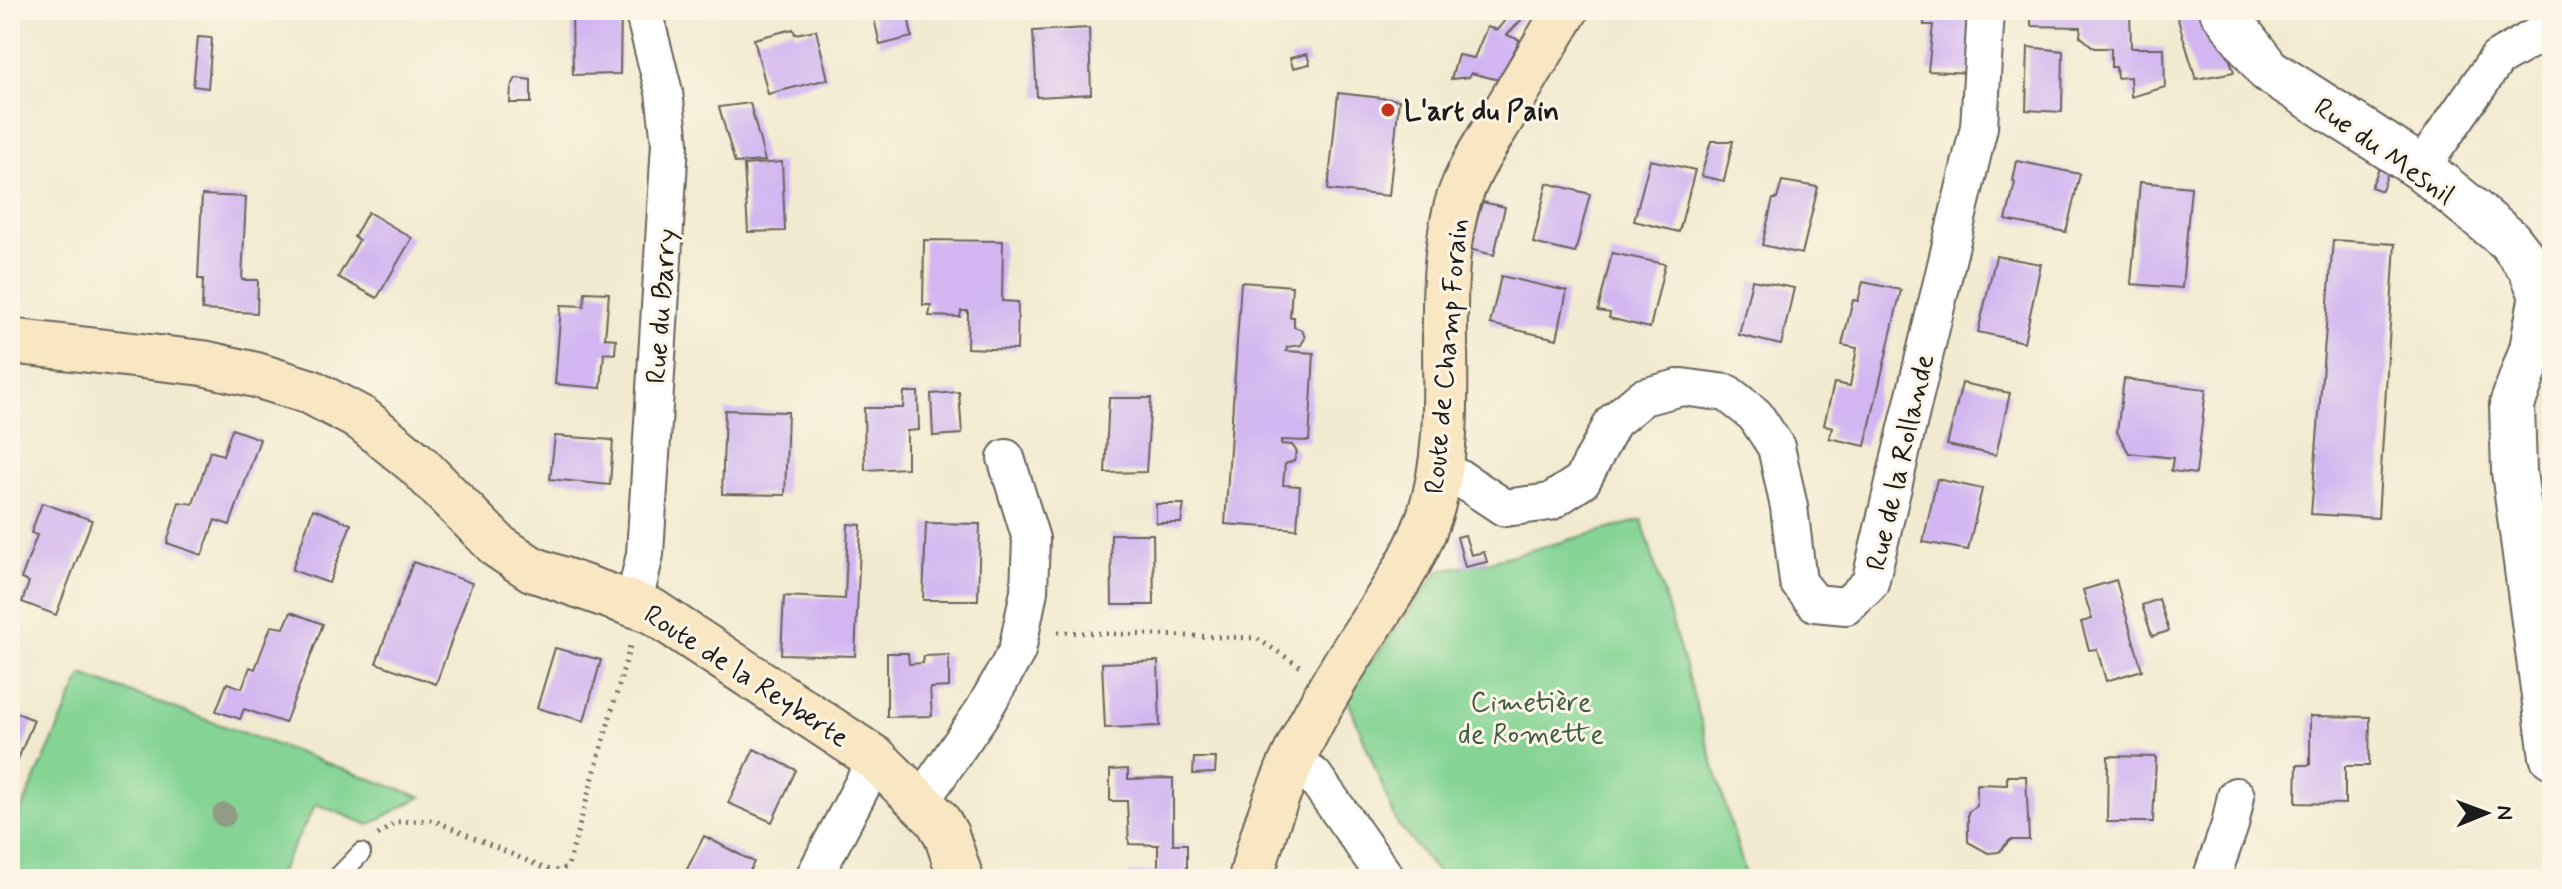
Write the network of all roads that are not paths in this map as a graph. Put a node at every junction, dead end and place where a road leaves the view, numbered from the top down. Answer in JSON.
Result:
{"nodes":[{"id":1,"x":1566,"y":10,"type":"edge"},
{"id":2,"x":1986,"y":10,"type":"edge"},
{"id":3,"x":2222,"y":10,"type":"edge"},
{"id":4,"x":653,"y":13,"type":"edge"},
{"id":5,"x":2552,"y":27,"type":"edge"},
{"id":6,"x":2421,"y":168,"type":"junction"},
{"id":7,"x":2547,"y":299,"type":"edge"},
{"id":8,"x":10,"y":341,"type":"edge"},
{"id":9,"x":1006,"y":458,"type":"dead end"},
{"id":10,"x":1440,"y":474,"type":"junction"},
{"id":11,"x":643,"y":607,"type":"junction"},
{"id":12,"x":2552,"y":756,"type":"edge"},
{"id":13,"x":876,"y":759,"type":"junction"},
{"id":14,"x":1291,"y":760,"type":"junction"},
{"id":15,"x":2236,"y":796,"type":"dead end"},
{"id":16,"x":921,"y":801,"type":"junction"},
{"id":17,"x":361,"y":853,"type":"road end"},
{"id":18,"x":336,"y":879,"type":"edge"},
{"id":19,"x":813,"y":879,"type":"edge"},
{"id":20,"x":961,"y":879,"type":"edge"},
{"id":21,"x":1251,"y":879,"type":"edge"},
{"id":22,"x":1387,"y":879,"type":"edge"},
{"id":23,"x":2211,"y":879,"type":"edge"}],
"edges":[{"from":1,"to":10,"type":"main road","name":"Route de Champ Forain"},
{"from":2,"to":10,"type":"street","name":"Rue de la Rollande"},
{"from":3,"to":6,"type":"street","name":"Rue du Mesnil"},
{"from":4,"to":11,"type":"street","name":"Rue du Barry"},
{"from":5,"to":6,"type":"street"},
{"from":6,"to":7,"type":"street","name":"Rue du Mesnil"},
{"from":7,"to":12,"type":"street"},
{"from":8,"to":11,"type":"main road","name":"Route de la Reyberte"},
{"from":9,"to":16,"type":"street"},
{"from":10,"to":14,"type":"main road","name":"Route de Champ Forain"},
{"from":11,"to":13,"type":"main road","name":"Route de la Reyberte"},
{"from":13,"to":16,"type":"main road","name":"Route de la Reyberte"},
{"from":13,"to":19,"type":"street"},
{"from":14,"to":21,"type":"main road","name":"Route de Champ Forain"},
{"from":14,"to":22,"type":"street"},
{"from":15,"to":23,"type":"street"},
{"from":16,"to":20,"type":"main road","name":"Route de la Reyberte"},
{"from":17,"to":18,"type":"lane"}]}
